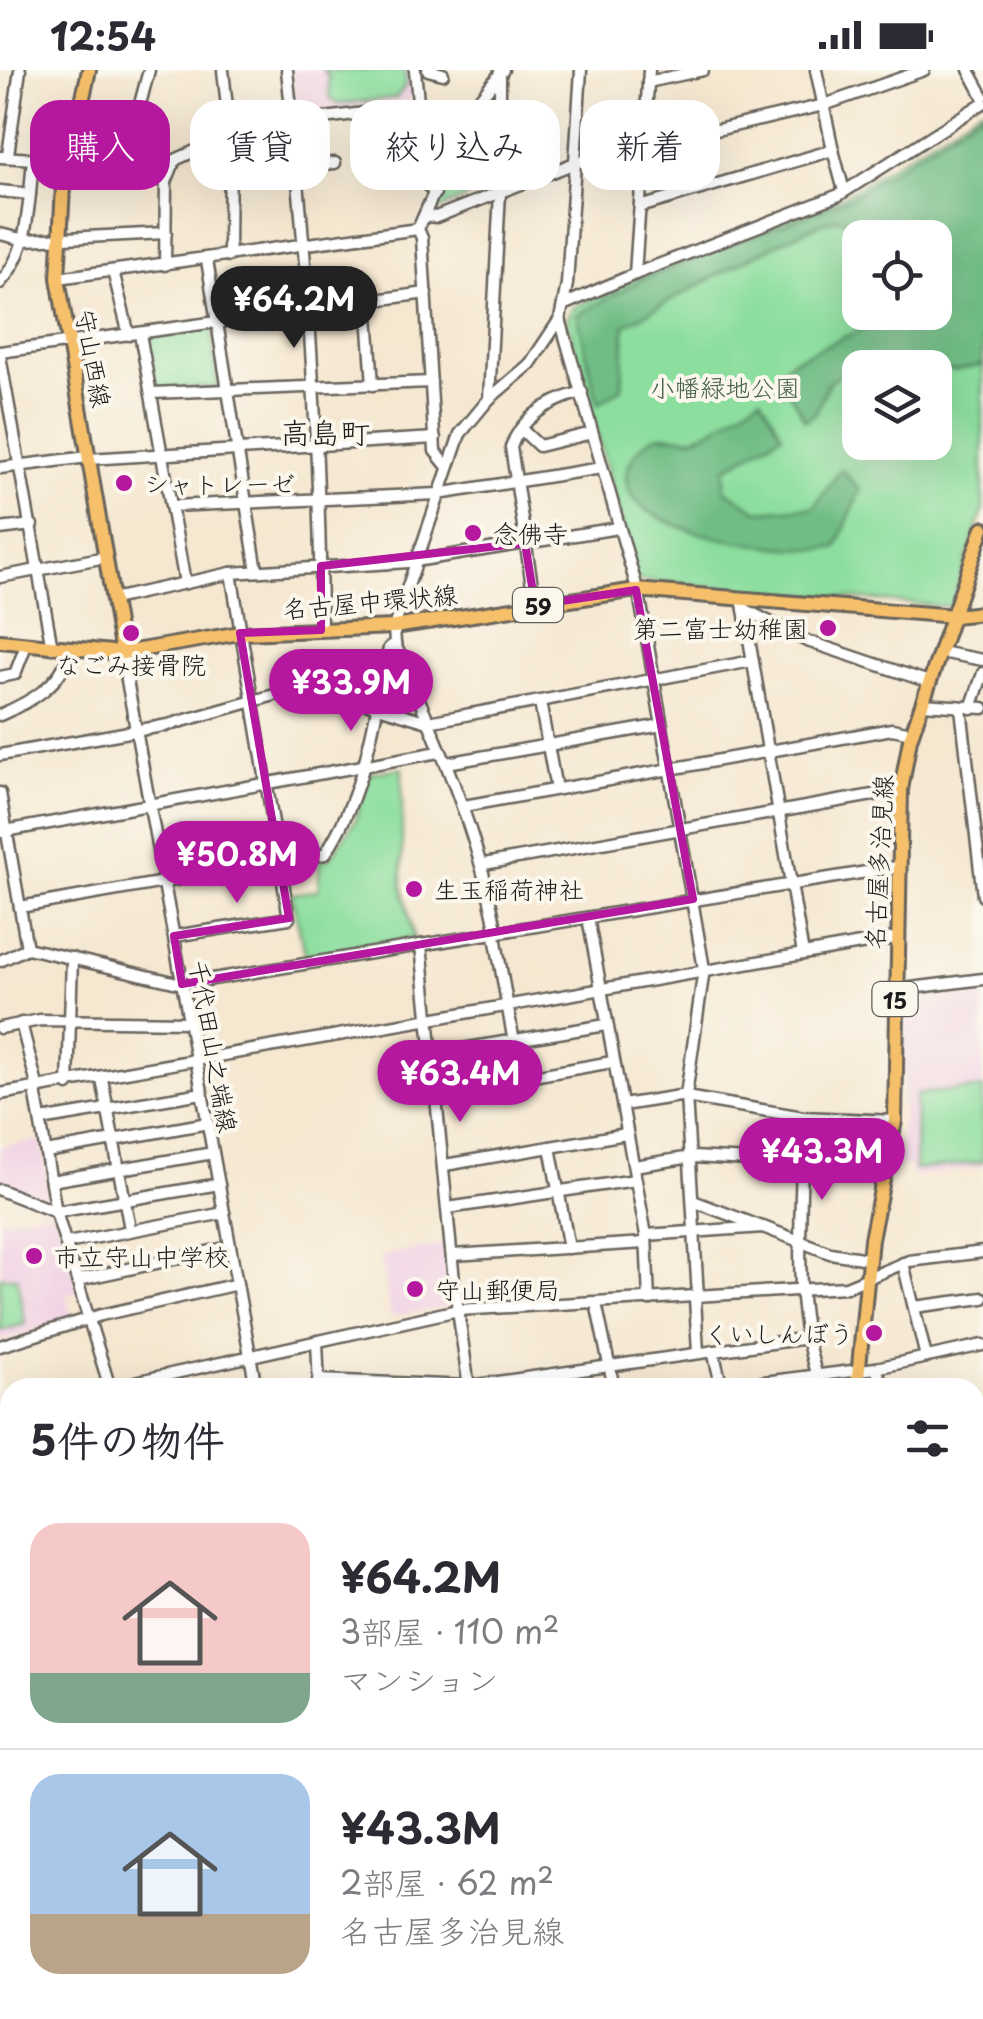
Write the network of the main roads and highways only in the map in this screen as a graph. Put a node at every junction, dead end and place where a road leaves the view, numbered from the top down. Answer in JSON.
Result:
{"nodes":[{"id":1,"x":89,"y":70,"type":"edge"},
{"id":2,"x":983,"y":528,"type":"edge"},
{"id":3,"x":983,"y":613,"type":"edge"},
{"id":4,"x":954,"y":616,"type":"junction"},
{"id":5,"x":0,"y":641,"type":"edge"},
{"id":6,"x":122,"y":653,"type":"junction"},
{"id":7,"x":858,"y":1378,"type":"edge"}],
"edges":[{"from":1,"to":6,"type":"main road","name":"守山西線"},
{"from":2,"to":4,"type":"main road","name":"名古屋多治見線","number":"15"},
{"from":3,"to":4,"type":"main road","name":"名古屋中環状線","number":"59"},
{"from":4,"to":6,"type":"main road","name":"名古屋中環状線","number":"59"},
{"from":4,"to":7,"type":"main road","name":"名古屋多治見線","number":"15"},
{"from":5,"to":6,"type":"main road","name":"名古屋中環状線","number":"59"}]}
